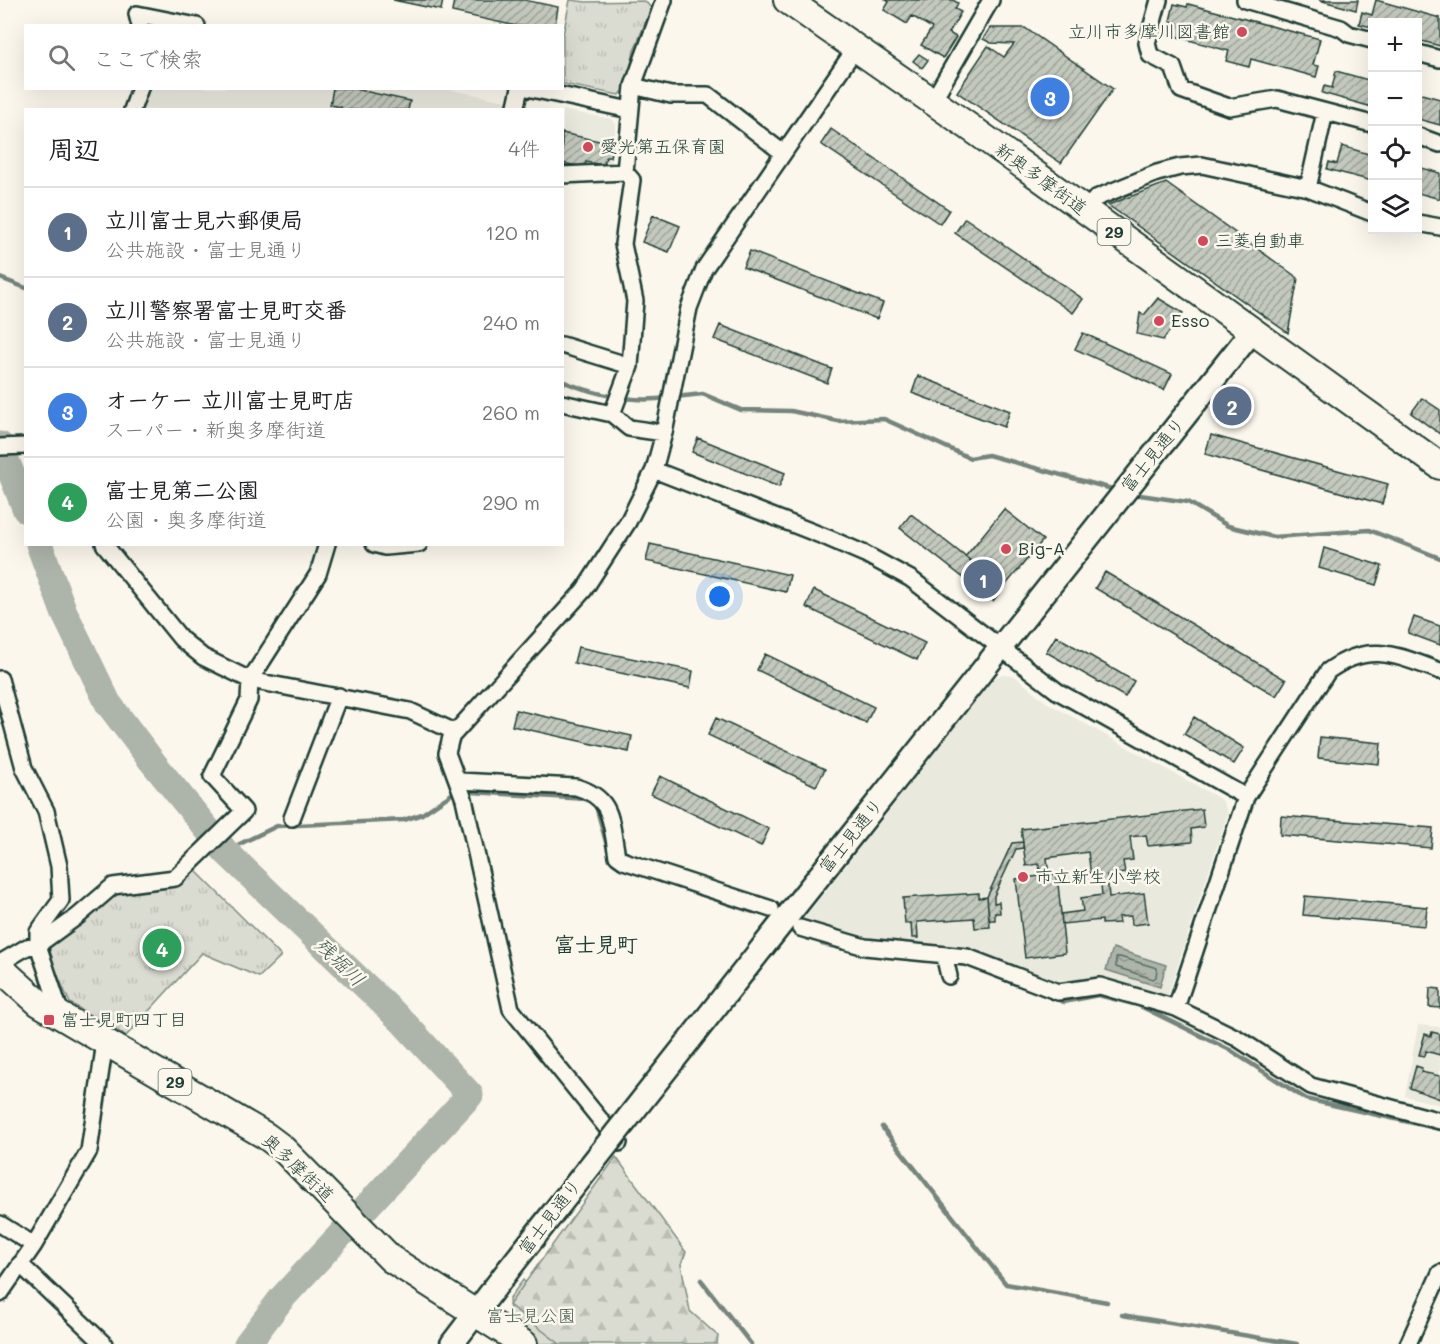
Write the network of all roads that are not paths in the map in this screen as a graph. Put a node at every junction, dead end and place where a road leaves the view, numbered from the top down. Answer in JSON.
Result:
{"nodes":[{"id":1,"x":664,"y":0,"type":"edge"},
{"id":2,"x":787,"y":0,"type":"edge"},
{"id":3,"x":992,"y":0,"type":"edge"},
{"id":4,"x":1159,"y":0,"type":"edge"},
{"id":5,"x":1245,"y":0,"type":"edge"},
{"id":6,"x":136,"y":13,"type":"edge"},
{"id":7,"x":188,"y":24,"type":"edge"},
{"id":8,"x":1368,"y":39,"type":"edge"},
{"id":9,"x":855,"y":48,"type":"junction"},
{"id":10,"x":1422,"y":54,"type":"edge"},
{"id":11,"x":1440,"y":59,"type":"edge"},
{"id":12,"x":633,"y":86,"type":"junction"},
{"id":13,"x":139,"y":90,"type":"edge"},
{"id":14,"x":520,"y":90,"type":"edge"},
{"id":15,"x":536,"y":90,"type":"edge"},
{"id":16,"x":932,"y":102,"type":"junction"},
{"id":17,"x":133,"y":108,"type":"edge"},
{"id":18,"x":515,"y":108,"type":"edge"},
{"id":19,"x":630,"y":110,"type":"junction"},
{"id":20,"x":1325,"y":112,"type":"junction"},
{"id":21,"x":1368,"y":123,"type":"edge"},
{"id":22,"x":1422,"y":137,"type":"edge"},
{"id":23,"x":1440,"y":144,"type":"edge"},
{"id":24,"x":783,"y":153,"type":"junction"},
{"id":25,"x":625,"y":172,"type":"junction"},
{"id":26,"x":564,"y":175,"type":"edge"},
{"id":27,"x":1308,"y":188,"type":"junction"},
{"id":28,"x":1085,"y":211,"type":"junction"},
{"id":29,"x":1368,"y":211,"type":"edge"},
{"id":30,"x":1422,"y":224,"type":"edge"},
{"id":31,"x":1440,"y":227,"type":"edge"},
{"id":32,"x":1253,"y":330,"type":"junction"},
{"id":33,"x":564,"y":346,"type":"edge"},
{"id":34,"x":630,"y":366,"type":"junction"},
{"id":35,"x":564,"y":403,"type":"edge"},
{"id":36,"x":617,"y":403,"type":"junction"},
{"id":37,"x":664,"y":433,"type":"junction"},
{"id":38,"x":24,"y":446,"type":"edge"},
{"id":39,"x":0,"y":447,"type":"edge"},
{"id":40,"x":1440,"y":466,"type":"edge"},
{"id":41,"x":654,"y":470,"type":"junction"},
{"id":42,"x":106,"y":546,"type":"edge"},
{"id":43,"x":326,"y":546,"type":"edge"},
{"id":44,"x":381,"y":546,"type":"edge"},
{"id":45,"x":396,"y":546,"type":"edge"},
{"id":46,"x":1001,"y":646,"type":"junction"},
{"id":47,"x":1440,"y":671,"type":"edge"},
{"id":48,"x":0,"y":679,"type":"edge"},
{"id":49,"x":250,"y":680,"type":"junction"},
{"id":50,"x":339,"y":696,"type":"junction"},
{"id":51,"x":455,"y":732,"type":"junction"},
{"id":52,"x":461,"y":790,"type":"junction"},
{"id":53,"x":1246,"y":797,"type":"junction"},
{"id":54,"x":292,"y":818,"type":"dead end"},
{"id":55,"x":771,"y":909,"type":"dead end"},
{"id":56,"x":800,"y":928,"type":"dead end"},
{"id":57,"x":38,"y":945,"type":"junction"},
{"id":58,"x":944,"y":955,"type":"junction"},
{"id":59,"x":0,"y":963,"type":"edge"},
{"id":60,"x":0,"y":968,"type":"edge"},
{"id":61,"x":949,"y":976,"type":"dead end"},
{"id":62,"x":1176,"y":1008,"type":"junction"},
{"id":63,"x":62,"y":1017,"type":"junction"},
{"id":64,"x":105,"y":1042,"type":"junction"},
{"id":65,"x":1440,"y":1121,"type":"edge"},
{"id":66,"x":619,"y":1143,"type":"dead end"},
{"id":67,"x":0,"y":1224,"type":"edge"},
{"id":68,"x":33,"y":1245,"type":"junction"},
{"id":69,"x":20,"y":1264,"type":"junction"},
{"id":70,"x":1440,"y":1274,"type":"edge"},
{"id":71,"x":0,"y":1294,"type":"edge"},
{"id":72,"x":475,"y":1313,"type":"junction"},
{"id":73,"x":104,"y":1344,"type":"edge"},
{"id":74,"x":452,"y":1344,"type":"edge"},
{"id":75,"x":524,"y":1344,"type":"edge"},
{"id":76,"x":1408,"y":1344,"type":"edge"}],
"edges":[{"from":1,"to":12,"type":"street"},
{"from":2,"to":9,"type":"main road","name":"新奥多摩街道","number":"29"},
{"from":3,"to":16,"type":"street"},
{"from":4,"to":20,"type":"street"},
{"from":5,"to":8,"type":"street"},
{"from":6,"to":7,"type":"street"},
{"from":9,"to":16,"type":"main road","name":"新奥多摩街道","number":"29"},
{"from":9,"to":24,"type":"street"},
{"from":10,"to":11,"type":"street"},
{"from":12,"to":19,"type":"street"},
{"from":12,"to":24,"type":"street"},
{"from":13,"to":17,"type":"street"},
{"from":14,"to":18,"type":"street"},
{"from":15,"to":19,"type":"street"},
{"from":16,"to":28,"type":"main road","name":"新奥多摩街道","number":"29"},
{"from":19,"to":25,"type":"street"},
{"from":20,"to":21,"type":"street"},
{"from":20,"to":27,"type":"street"},
{"from":22,"to":23,"type":"street"},
{"from":24,"to":37,"type":"street"},
{"from":25,"to":26,"type":"street"},
{"from":25,"to":34,"type":"street"},
{"from":27,"to":28,"type":"street"},
{"from":27,"to":29,"type":"street"},
{"from":28,"to":32,"type":"main road","name":"新奥多摩街道","number":"29"},
{"from":30,"to":31,"type":"street"},
{"from":32,"to":40,"type":"main road","name":"新奥多摩街道","number":"29"},
{"from":32,"to":46,"type":"street","name":"富士見通り"},
{"from":33,"to":34,"type":"street"},
{"from":34,"to":36,"type":"street"},
{"from":35,"to":36,"type":"street"},
{"from":36,"to":37,"type":"street"},
{"from":37,"to":41,"type":"street"},
{"from":38,"to":39,"type":"street"},
{"from":41,"to":46,"type":"street"},
{"from":41,"to":51,"type":"street"},
{"from":42,"to":49,"type":"street"},
{"from":43,"to":49,"type":"street"},
{"from":44,"to":45,"type":"street"},
{"from":46,"to":53,"type":"street"},
{"from":46,"to":72,"type":"street","name":"富士見通り","bridge":true},
{"from":47,"to":53,"type":"street"},
{"from":48,"to":57,"type":"street"},
{"from":49,"to":50,"type":"street"},
{"from":49,"to":57,"type":"street"},
{"from":50,"to":51,"type":"street"},
{"from":50,"to":54,"type":"street"},
{"from":51,"to":52,"type":"street"},
{"from":52,"to":55,"type":"street"},
{"from":52,"to":66,"type":"street"},
{"from":53,"to":62,"type":"street"},
{"from":56,"to":58,"type":"street"},
{"from":57,"to":59,"type":"street"},
{"from":57,"to":63,"type":"street"},
{"from":58,"to":61,"type":"street"},
{"from":58,"to":62,"type":"street"},
{"from":60,"to":63,"type":"main road","name":"奥多摩街道","number":"29"},
{"from":62,"to":65,"type":"street"},
{"from":63,"to":64,"type":"main road","name":"奥多摩街道","number":"29"},
{"from":64,"to":68,"type":"street"},
{"from":64,"to":72,"type":"main road","name":"奥多摩街道","number":"29"},
{"from":67,"to":68,"type":"street"},
{"from":68,"to":69,"type":"street"},
{"from":69,"to":71,"type":"street"},
{"from":69,"to":73,"type":"street"},
{"from":70,"to":76,"type":"street"},
{"from":72,"to":74,"type":"street","name":"富士見通り"},
{"from":72,"to":75,"type":"main road","name":"奥多摩街道","number":"29"}]}
